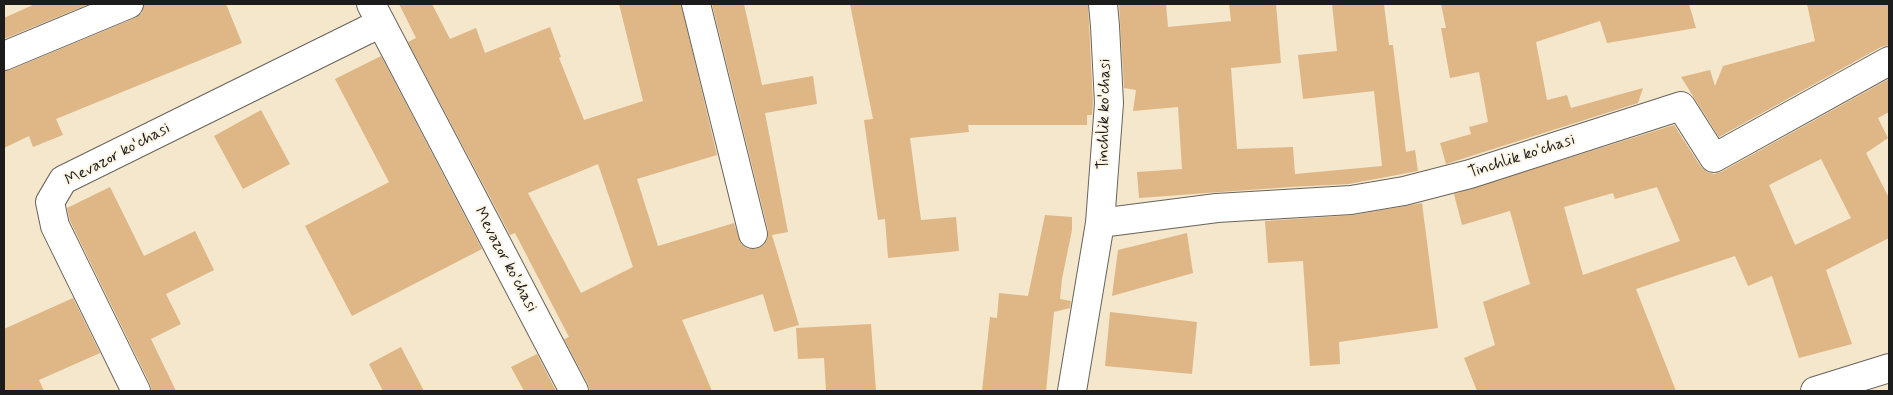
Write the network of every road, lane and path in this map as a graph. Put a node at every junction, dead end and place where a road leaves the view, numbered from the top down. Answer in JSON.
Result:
{"nodes":[{"id":1,"x":129,"y":4,"type":"edge"},
{"id":2,"x":696,"y":4,"type":"edge"},
{"id":3,"x":1103,"y":4,"type":"edge"},
{"id":4,"x":376,"y":13,"type":"edge"},
{"id":5,"x":4,"y":56,"type":"edge"},
{"id":6,"x":1889,"y":62,"type":"edge"},
{"id":7,"x":1100,"y":223,"type":"junction"},
{"id":8,"x":753,"y":234,"type":"dead end"},
{"id":9,"x":1889,"y":368,"type":"edge"},
{"id":10,"x":1825,"y":390,"type":"edge"},
{"id":11,"x":136,"y":391,"type":"edge"},
{"id":12,"x":574,"y":391,"type":"edge"},
{"id":13,"x":1072,"y":391,"type":"edge"}],
"edges":[{"from":1,"to":5,"type":"street"},
{"from":2,"to":8,"type":"street"},
{"from":3,"to":7,"type":"street","name":"Tinchlik ko'chasi"},
{"from":4,"to":11,"type":"street","name":"Mevazor ko'chasi"},
{"from":4,"to":12,"type":"street","name":"Mevazor ko'chasi"},
{"from":6,"to":7,"type":"street","name":"Tinchlik ko'chasi"},
{"from":7,"to":13,"type":"street","name":"Tinchlik ko'chasi"},
{"from":9,"to":10,"type":"street"}]}
